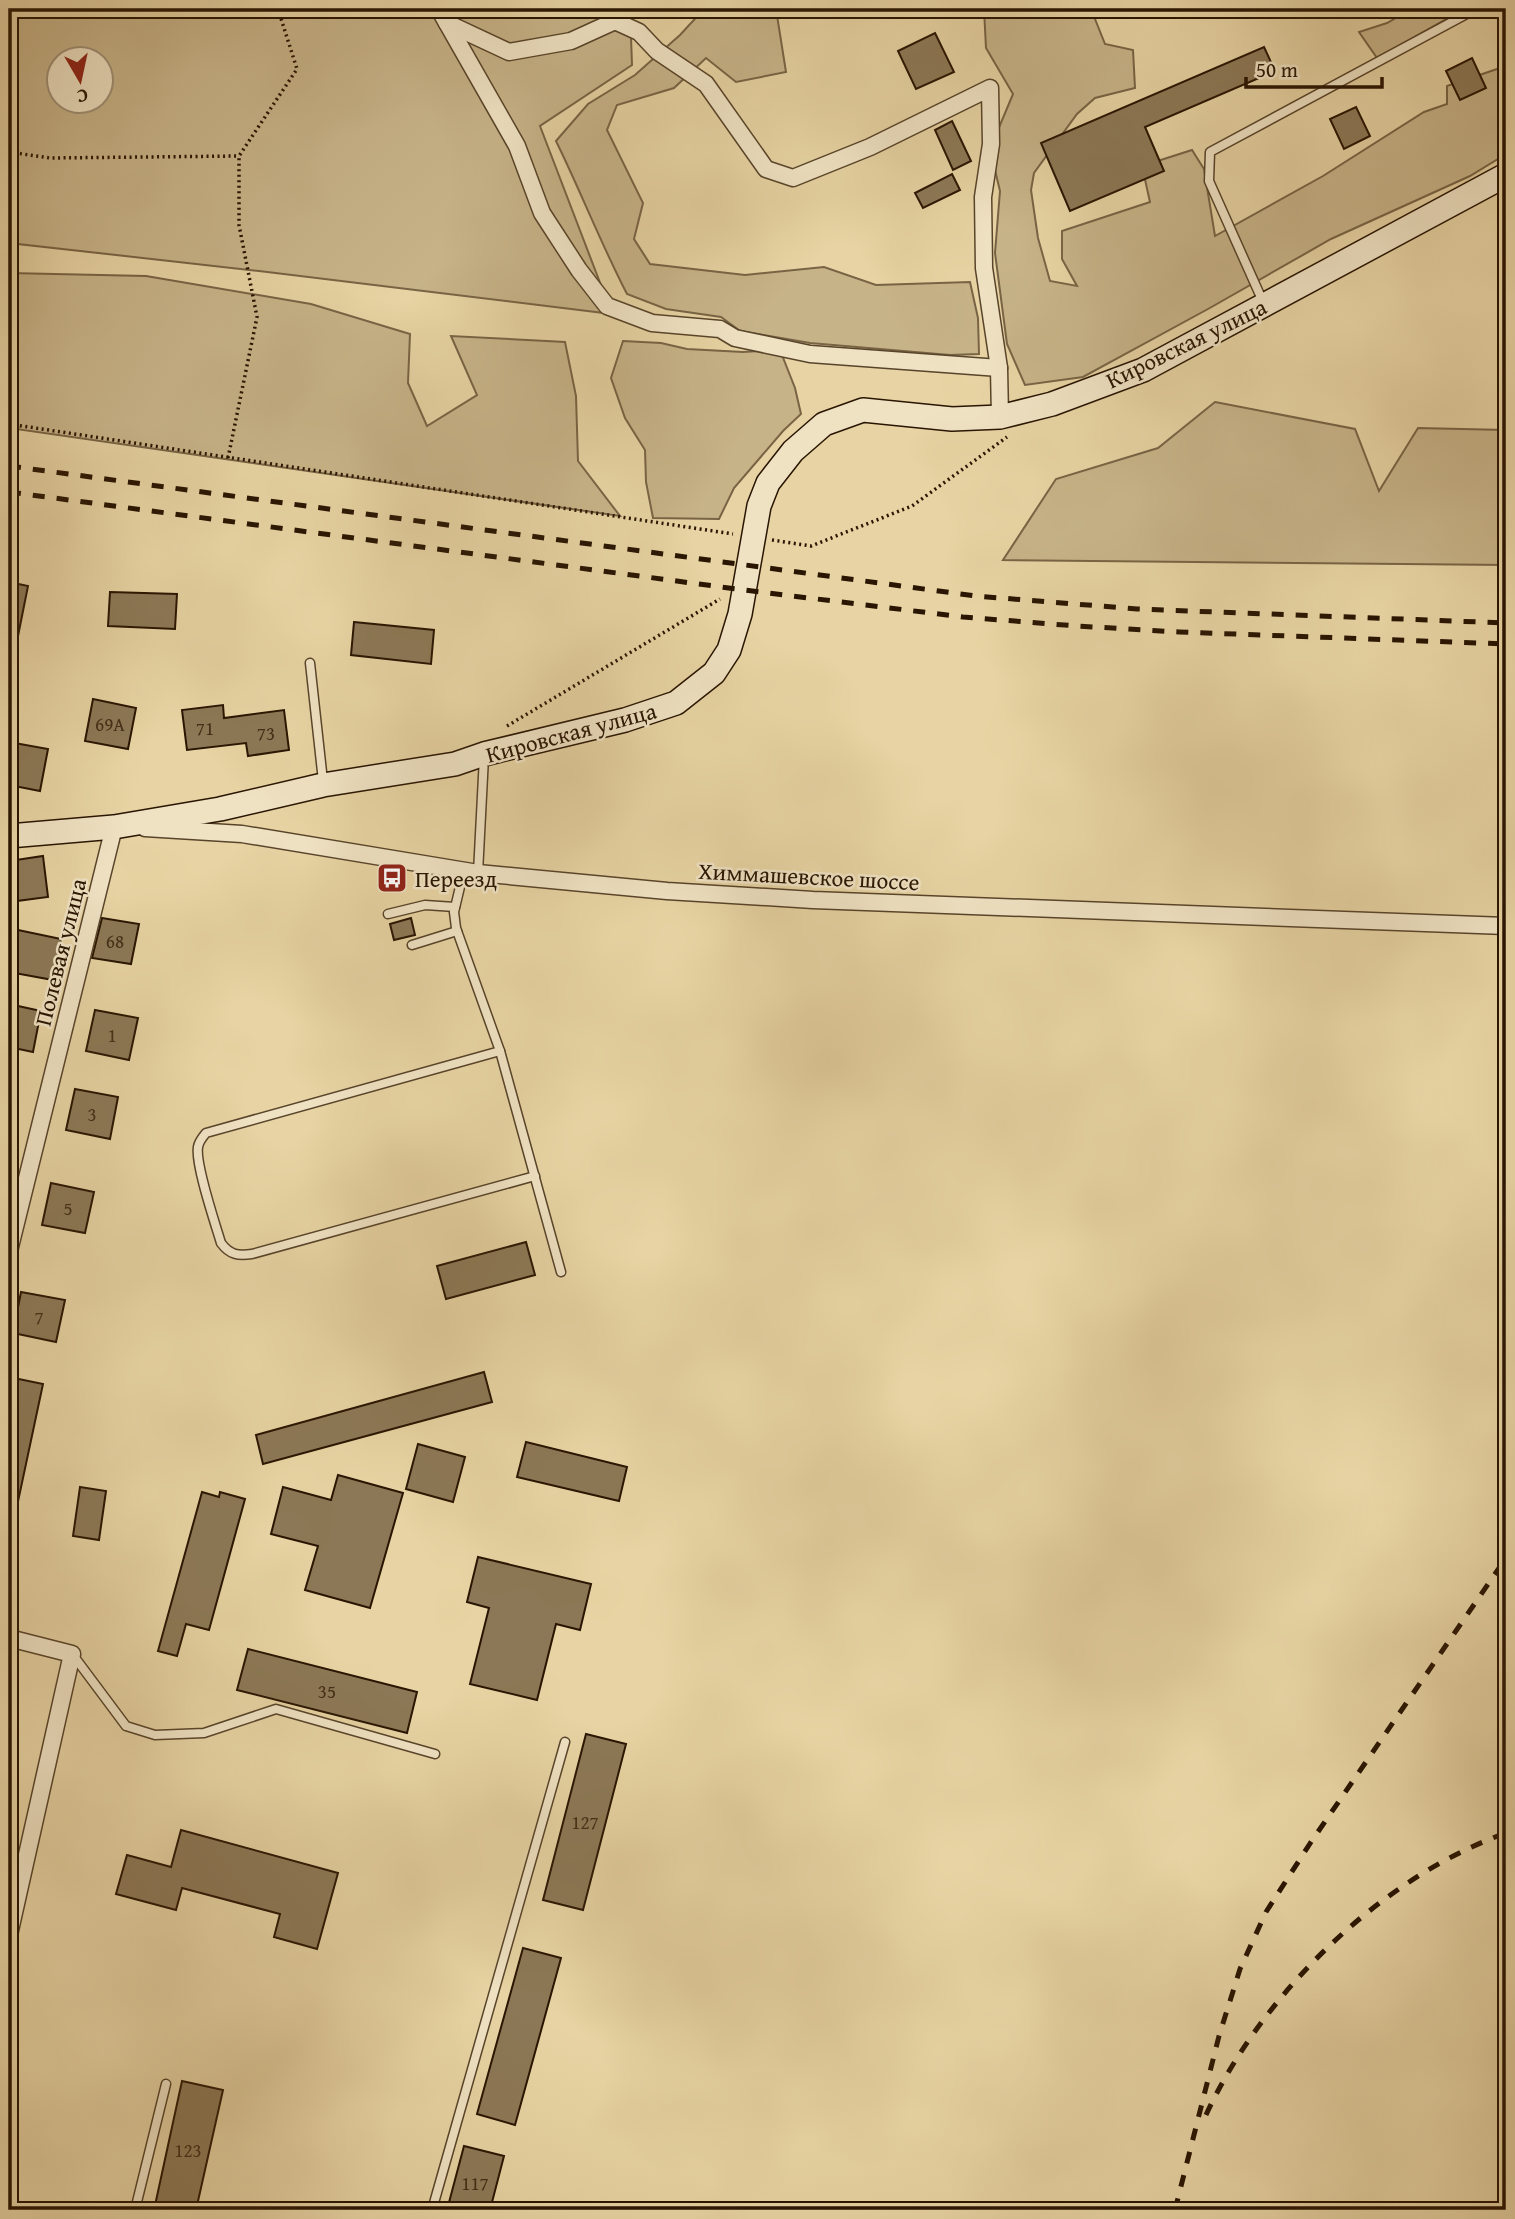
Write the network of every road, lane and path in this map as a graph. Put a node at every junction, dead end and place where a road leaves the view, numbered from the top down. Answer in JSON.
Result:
{"nodes":[{"id":1,"x":278,"y":9,"type":"edge"},
{"id":2,"x":1476,"y":9,"type":"edge"},
{"id":3,"x":620,"y":15,"type":"edge"},
{"id":4,"x":443,"y":16,"type":"edge"},
{"id":5,"x":9,"y":152,"type":"edge"},
{"id":6,"x":239,"y":156,"type":"junction"},
{"id":7,"x":1506,"y":175,"type":"edge"},
{"id":8,"x":1265,"y":304,"type":"junction"},
{"id":9,"x":999,"y":368,"type":"junction"},
{"id":10,"x":9,"y":424,"type":"edge"},
{"id":11,"x":1005,"y":426,"type":"junction"},
{"id":12,"x":228,"y":458,"type":"junction"},
{"id":13,"x":754,"y":538,"type":"junction"},
{"id":14,"x":720,"y":599,"type":"dead end"},
{"id":15,"x":310,"y":663,"type":"dead end"},
{"id":16,"x":501,"y":730,"type":"dead end"},
{"id":17,"x":484,"y":754,"type":"junction"},
{"id":18,"x":324,"y":785,"type":"junction"},
{"id":19,"x":114,"y":827,"type":"junction"},
{"id":20,"x":9,"y":836,"type":"edge"},
{"id":21,"x":471,"y":872,"type":"junction"},
{"id":22,"x":455,"y":907,"type":"junction"},
{"id":23,"x":388,"y":915,"type":"dead end"},
{"id":24,"x":1506,"y":926,"type":"edge"},
{"id":25,"x":457,"y":931,"type":"junction"},
{"id":26,"x":412,"y":945,"type":"dead end"},
{"id":27,"x":499,"y":1051,"type":"junction"},
{"id":28,"x":535,"y":1176,"type":"junction"},
{"id":29,"x":9,"y":1251,"type":"edge"},
{"id":30,"x":561,"y":1272,"type":"dead end"},
{"id":31,"x":9,"y":1638,"type":"edge"},
{"id":32,"x":72,"y":1654,"type":"junction"},
{"id":33,"x":565,"y":1742,"type":"dead end"},
{"id":34,"x":435,"y":1754,"type":"dead end"},
{"id":35,"x":9,"y":1935,"type":"edge"},
{"id":36,"x":166,"y":2084,"type":"dead end"},
{"id":37,"x":135,"y":2210,"type":"edge"},
{"id":38,"x":432,"y":2210,"type":"edge"}],
"edges":[{"from":1,"to":6,"type":"path"},
{"from":2,"to":8,"type":"lane"},
{"from":3,"to":4,"type":"street"},
{"from":3,"to":9,"type":"street"},
{"from":4,"to":9,"type":"street"},
{"from":5,"to":6,"type":"path"},
{"from":6,"to":12,"type":"path"},
{"from":7,"to":8,"type":"main road","name":"Кировская улица"},
{"from":8,"to":11,"type":"main road","name":"Кировская улица"},
{"from":9,"to":11,"type":"street"},
{"from":10,"to":12,"type":"path"},
{"from":11,"to":13,"type":"path"},
{"from":11,"to":13,"type":"main road","name":"Кировская улица"},
{"from":12,"to":13,"type":"path"},
{"from":13,"to":17,"type":"main road","name":"Кировская улица"},
{"from":14,"to":16,"type":"path"},
{"from":15,"to":18,"type":"lane"},
{"from":17,"to":18,"type":"main road","name":"Кировская улица"},
{"from":17,"to":21,"type":"lane"},
{"from":18,"to":19,"type":"main road","name":"Кировская улица"},
{"from":19,"to":20,"type":"main road","name":"Кировская улица"},
{"from":19,"to":21,"type":"street","name":"Химмашевское шоссе"},
{"from":19,"to":29,"type":"street","name":"Полевая улица"},
{"from":21,"to":22,"type":"lane"},
{"from":21,"to":24,"type":"street","name":"Химмашевское шоссе"},
{"from":22,"to":23,"type":"lane"},
{"from":22,"to":25,"type":"lane"},
{"from":25,"to":26,"type":"lane"},
{"from":25,"to":27,"type":"lane"},
{"from":27,"to":28,"type":"lane"},
{"from":27,"to":28,"type":"lane"},
{"from":28,"to":30,"type":"lane"},
{"from":31,"to":32,"type":"street"},
{"from":32,"to":34,"type":"lane"},
{"from":32,"to":35,"type":"street"},
{"from":33,"to":38,"type":"lane"},
{"from":36,"to":37,"type":"lane"}]}
